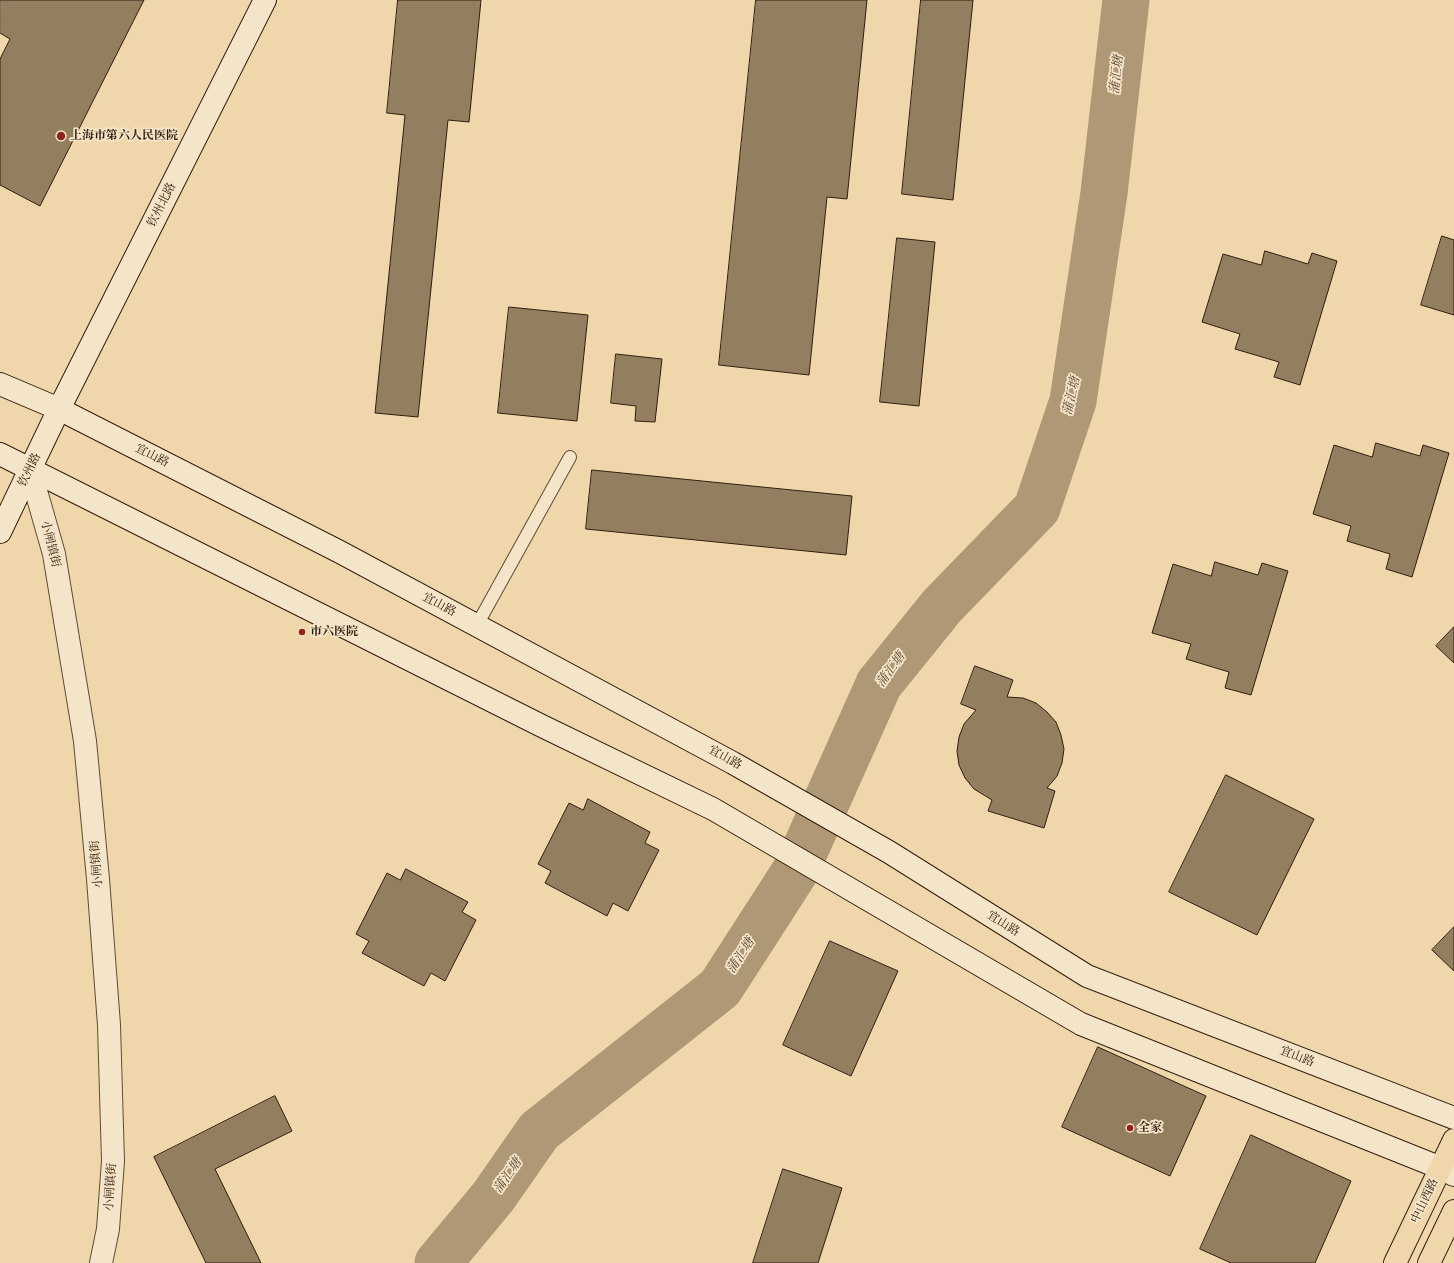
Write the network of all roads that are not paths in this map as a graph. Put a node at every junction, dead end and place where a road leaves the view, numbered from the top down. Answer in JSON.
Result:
{"nodes":[{"id":1,"x":265,"y":0,"type":"edge"},
{"id":2,"x":0,"y":384,"type":"edge"},
{"id":3,"x":60,"y":409,"type":"junction"},
{"id":4,"x":0,"y":454,"type":"edge"},
{"id":5,"x":570,"y":457,"type":"dead end"},
{"id":6,"x":30,"y":470,"type":"junction"},
{"id":7,"x":0,"y":532,"type":"edge"},
{"id":8,"x":477,"y":625,"type":"junction"},
{"id":9,"x":1454,"y":1118,"type":"edge"},
{"id":10,"x":1454,"y":1140,"type":"edge"},
{"id":11,"x":1447,"y":1171,"type":"edge"},
{"id":12,"x":1454,"y":1211,"type":"edge"},
{"id":13,"x":101,"y":1263,"type":"edge"},
{"id":14,"x":1395,"y":1263,"type":"edge"},
{"id":15,"x":1429,"y":1263,"type":"edge"}],
"edges":[{"from":1,"to":3,"type":"main road","name":"钦州北路"},
{"from":2,"to":3,"type":"main road","name":"宜山路"},
{"from":3,"to":6,"type":"main road","name":"钦州路"},
{"from":3,"to":8,"type":"main road","name":"宜山路"},
{"from":4,"to":6,"type":"main road"},
{"from":5,"to":8,"type":"lane"},
{"from":6,"to":7,"type":"main road","name":"钦州路"},
{"from":6,"to":11,"type":"main road"},
{"from":6,"to":13,"type":"main road","name":"小闸镇街"},
{"from":8,"to":9,"type":"main road","name":"宜山路"},
{"from":10,"to":11,"type":"main road","name":"中山西路"},
{"from":11,"to":14,"type":"main road","name":"中山西路"},
{"from":12,"to":15,"type":"main road"}]}
